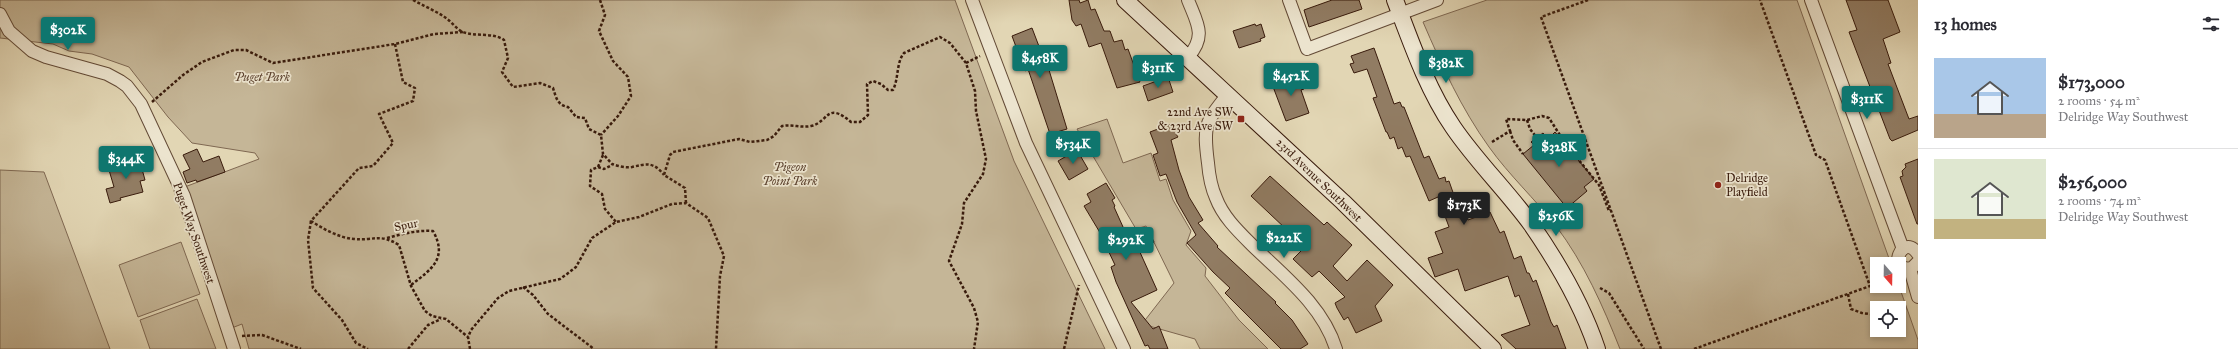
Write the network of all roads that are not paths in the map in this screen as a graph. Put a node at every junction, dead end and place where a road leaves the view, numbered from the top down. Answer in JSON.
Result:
{"nodes":[{"id":1,"x":972,"y":0,"type":"edge"},
{"id":2,"x":1125,"y":0,"type":"edge"},
{"id":3,"x":1188,"y":0,"type":"edge"},
{"id":4,"x":1289,"y":0,"type":"edge"},
{"id":5,"x":1437,"y":0,"type":"edge"},
{"id":6,"x":1811,"y":0,"type":"edge"},
{"id":7,"x":1398,"y":7,"type":"edge"},
{"id":8,"x":0,"y":14,"type":"edge"},
{"id":9,"x":1188,"y":57,"type":"junction"},
{"id":10,"x":1228,"y":94,"type":"junction"},
{"id":11,"x":1903,"y":249,"type":"junction"},
{"id":12,"x":1918,"y":254,"type":"edge"},
{"id":13,"x":1914,"y":266,"type":"edge"},
{"id":14,"x":1918,"y":296,"type":"edge"},
{"id":15,"x":234,"y":349,"type":"edge"},
{"id":16,"x":1124,"y":349,"type":"edge"},
{"id":17,"x":1336,"y":349,"type":"edge"},
{"id":18,"x":1493,"y":349,"type":"edge"},
{"id":19,"x":1598,"y":349,"type":"edge"}],
"edges":[{"from":1,"to":16,"type":"street"},
{"from":2,"to":9,"type":"street","name":"23rd Avenue Southwest"},
{"from":3,"to":9,"type":"street"},
{"from":4,"to":7,"type":"street"},
{"from":5,"to":7,"type":"street"},
{"from":6,"to":11,"type":"street"},
{"from":7,"to":19,"type":"street"},
{"from":8,"to":15,"type":"street","name":"Puget Way Southwest"},
{"from":9,"to":10,"type":"street","name":"23rd Avenue Southwest"},
{"from":10,"to":17,"type":"street"},
{"from":10,"to":18,"type":"street","name":"23rd Avenue Southwest"},
{"from":11,"to":12,"type":"street"},
{"from":11,"to":13,"type":"street"},
{"from":13,"to":14,"type":"street"}]}
